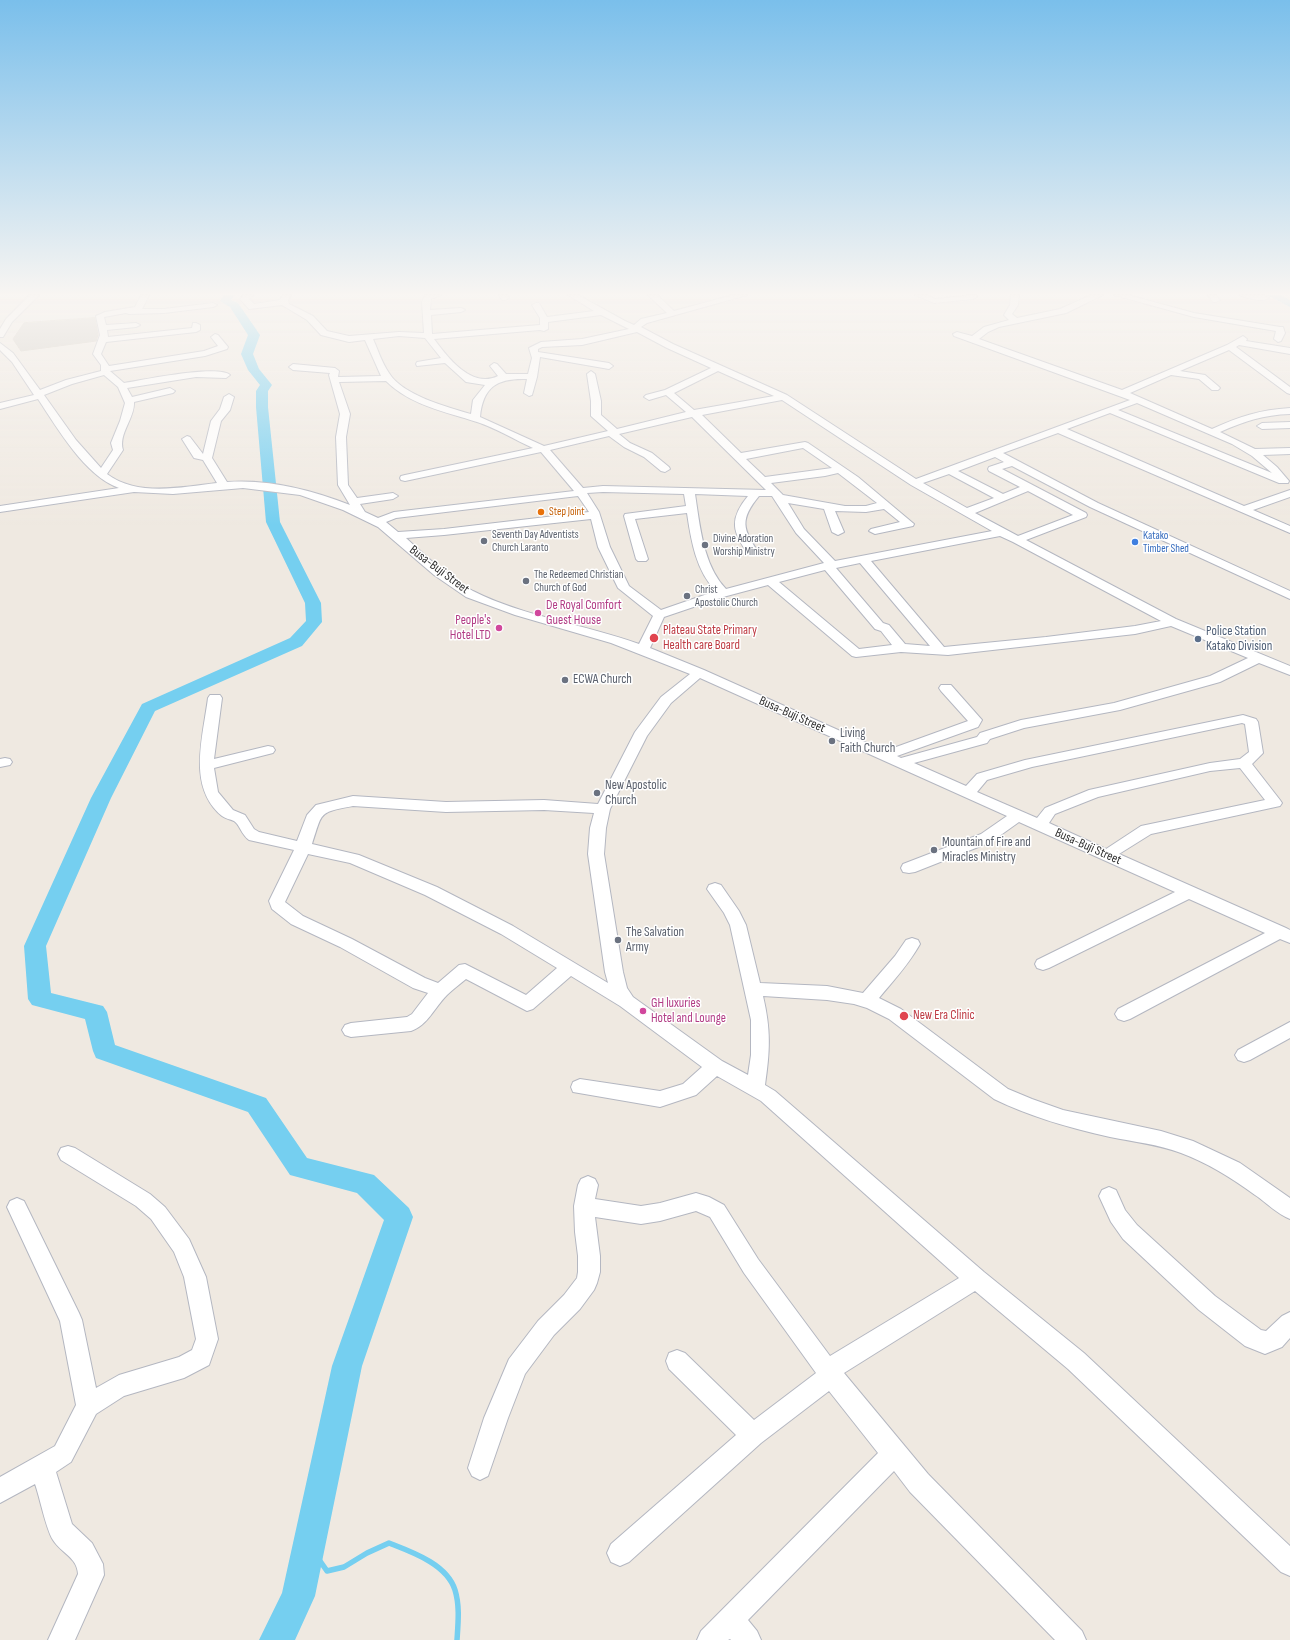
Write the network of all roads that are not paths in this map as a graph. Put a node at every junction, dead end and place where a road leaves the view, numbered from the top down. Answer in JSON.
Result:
{"nodes":[{"id":1,"x":106,"y":371,"type":"edge"},
{"id":2,"x":23,"y":372,"type":"edge"},
{"id":3,"x":104,"y":372,"type":"edge"},
{"id":4,"x":195,"y":372,"type":"edge"},
{"id":5,"x":209,"y":372,"type":"edge"},
{"id":6,"x":335,"y":372,"type":"edge"},
{"id":7,"x":383,"y":372,"type":"edge"},
{"id":8,"x":460,"y":372,"type":"edge"},
{"id":9,"x":499,"y":372,"type":"edge"},
{"id":10,"x":534,"y":372,"type":"edge"},
{"id":11,"x":710,"y":372,"type":"edge"},
{"id":12,"x":729,"y":372,"type":"edge"},
{"id":13,"x":1062,"y":372,"type":"edge"},
{"id":14,"x":1171,"y":372,"type":"joint"},
{"id":15,"x":1263,"y":372,"type":"edge"},
{"id":16,"x":591,"y":374,"type":"dead end"},
{"id":17,"x":226,"y":375,"type":"dead end"},
{"id":18,"x":533,"y":377,"type":"junction"},
{"id":19,"x":388,"y":378,"type":"junction"},
{"id":20,"x":504,"y":378,"type":"junction"},
{"id":21,"x":334,"y":380,"type":"junction"},
{"id":22,"x":494,"y":383,"type":"junction"},
{"id":23,"x":122,"y":386,"type":"junction"},
{"id":24,"x":1215,"y":388,"type":"dead end"},
{"id":25,"x":170,"y":391,"type":"dead end"},
{"id":26,"x":1290,"y":391,"type":"edge"},
{"id":27,"x":668,"y":392,"type":"junction"},
{"id":28,"x":529,"y":393,"type":"dead end"},
{"id":29,"x":1122,"y":393,"type":"junction"},
{"id":30,"x":39,"y":395,"type":"junction"},
{"id":31,"x":229,"y":397,"type":"dead end"},
{"id":32,"x":649,"y":397,"type":"dead end"},
{"id":33,"x":784,"y":397,"type":"junction"},
{"id":34,"x":129,"y":400,"type":"junction"},
{"id":35,"x":1136,"y":400,"type":"junction"},
{"id":36,"x":0,"y":406,"type":"edge"},
{"id":37,"x":1110,"y":410,"type":"junction"},
{"id":38,"x":1290,"y":411,"type":"edge"},
{"id":39,"x":694,"y":414,"type":"junction"},
{"id":40,"x":475,"y":419,"type":"junction"},
{"id":41,"x":1290,"y":425,"type":"edge"},
{"id":42,"x":1262,"y":426,"type":"dead end"},
{"id":43,"x":1058,"y":429,"type":"junction"},
{"id":44,"x":613,"y":432,"type":"junction"},
{"id":45,"x":1213,"y":432,"type":"junction"},
{"id":46,"x":187,"y":439,"type":"dead end"},
{"id":47,"x":543,"y":449,"type":"junction"},
{"id":48,"x":1290,"y":451,"type":"edge"},
{"id":49,"x":1253,"y":452,"type":"junction"},
{"id":50,"x":995,"y":453,"type":"junction"},
{"id":51,"x":738,"y":457,"type":"junction"},
{"id":52,"x":207,"y":458,"type":"junction"},
{"id":53,"x":1013,"y":462,"type":"junction"},
{"id":54,"x":665,"y":469,"type":"dead end"},
{"id":55,"x":840,"y":469,"type":"junction"},
{"id":56,"x":949,"y":470,"type":"junction"},
{"id":57,"x":102,"y":474,"type":"junction"},
{"id":58,"x":405,"y":478,"type":"dead end"},
{"id":59,"x":762,"y":481,"type":"junction"},
{"id":60,"x":1287,"y":482,"type":"edge"},
{"id":61,"x":915,"y":483,"type":"junction"},
{"id":62,"x":223,"y":485,"type":"junction"},
{"id":63,"x":1030,"y":487,"type":"junction"},
{"id":64,"x":139,"y":489,"type":"junction"},
{"id":65,"x":580,"y":492,"type":"junction"},
{"id":66,"x":689,"y":492,"type":"junction"},
{"id":67,"x":756,"y":493,"type":"junction"},
{"id":68,"x":1290,"y":493,"type":"edge"},
{"id":69,"x":393,"y":496,"type":"dead end"},
{"id":70,"x":776,"y":496,"type":"junction"},
{"id":71,"x":1003,"y":498,"type":"junction"},
{"id":72,"x":353,"y":502,"type":"junction"},
{"id":73,"x":885,"y":505,"type":"junction"},
{"id":74,"x":828,"y":506,"type":"junction"},
{"id":75,"x":0,"y":509,"type":"edge"},
{"id":76,"x":692,"y":509,"type":"junction"},
{"id":77,"x":1244,"y":510,"type":"junction"},
{"id":78,"x":966,"y":512,"type":"junction"},
{"id":79,"x":594,"y":514,"type":"junction"},
{"id":80,"x":362,"y":515,"type":"junction"},
{"id":81,"x":378,"y":522,"type":"junction"},
{"id":82,"x":1290,"y":530,"type":"edge"},
{"id":83,"x":875,"y":531,"type":"dead end"},
{"id":84,"x":838,"y":532,"type":"dead end"},
{"id":85,"x":1002,"y":532,"type":"junction"},
{"id":86,"x":396,"y":535,"type":"junction"},
{"id":87,"x":1017,"y":540,"type":"junction"},
{"id":88,"x":753,"y":553,"type":"dead end"},
{"id":89,"x":642,"y":559,"type":"dead end"},
{"id":90,"x":863,"y":559,"type":"junction"},
{"id":91,"x":830,"y":565,"type":"junction"},
{"id":92,"x":770,"y":581,"type":"junction"},
{"id":93,"x":724,"y":593,"type":"junction"},
{"id":94,"x":1290,"y":595,"type":"edge"},
{"id":95,"x":659,"y":615,"type":"junction"},
{"id":96,"x":1172,"y":622,"type":"junction"},
{"id":97,"x":901,"y":648,"type":"junction"},
{"id":98,"x":643,"y":650,"type":"junction"},
{"id":99,"x":940,"y":650,"type":"junction"},
{"id":100,"x":1258,"y":658,"type":"junction"},
{"id":101,"x":1290,"y":671,"type":"edge"},
{"id":102,"x":699,"y":673,"type":"junction"},
{"id":103,"x":946,"y":688,"type":"dead end"},
{"id":104,"x":215,"y":698,"type":"dead end"},
{"id":105,"x":268,"y":750,"type":"dead end"},
{"id":106,"x":883,"y":756,"type":"junction"},
{"id":107,"x":899,"y":763,"type":"junction"},
{"id":108,"x":1244,"y":763,"type":"junction"},
{"id":109,"x":206,"y":765,"type":"junction"},
{"id":110,"x":967,"y":794,"type":"junction"},
{"id":111,"x":603,"y":809,"type":"junction"},
{"id":112,"x":1018,"y":816,"type":"junction"},
{"id":113,"x":1039,"y":825,"type":"junction"},
{"id":114,"x":303,"y":846,"type":"junction"},
{"id":115,"x":1107,"y":855,"type":"junction"},
{"id":116,"x":909,"y":868,"type":"dead end"},
{"id":117,"x":715,"y":889,"type":"dead end"},
{"id":118,"x":1189,"y":892,"type":"junction"},
{"id":119,"x":1285,"y":934,"type":"edge"},
{"id":120,"x":912,"y":944,"type":"dead end"},
{"id":121,"x":1043,"y":964,"type":"dead end"},
{"id":122,"x":569,"y":968,"type":"junction"},
{"id":123,"x":753,"y":989,"type":"junction"},
{"id":124,"x":440,"y":991,"type":"junction"},
{"id":125,"x":866,"y":1001,"type":"junction"},
{"id":126,"x":627,"y":1002,"type":"junction"},
{"id":127,"x":1124,"y":1014,"type":"dead end"},
{"id":128,"x":1290,"y":1028,"type":"edge"},
{"id":129,"x":350,"y":1030,"type":"dead end"},
{"id":130,"x":1244,"y":1055,"type":"dead end"},
{"id":131,"x":716,"y":1066,"type":"junction"},
{"id":132,"x":755,"y":1087,"type":"junction"},
{"id":133,"x":580,"y":1088,"type":"dead end"},
{"id":134,"x":68,"y":1154,"type":"dead end"},
{"id":135,"x":1109,"y":1196,"type":"dead end"},
{"id":136,"x":17,"y":1207,"type":"dead end"},
{"id":137,"x":1290,"y":1210,"type":"edge"},
{"id":138,"x":976,"y":1279,"type":"junction"},
{"id":139,"x":1290,"y":1323,"type":"edge"},
{"id":140,"x":677,"y":1361,"type":"dead end"},
{"id":141,"x":829,"y":1373,"type":"junction"},
{"id":142,"x":88,"y":1406,"type":"junction"},
{"id":143,"x":753,"y":1435,"type":"junction"},
{"id":144,"x":894,"y":1454,"type":"junction"},
{"id":145,"x":42,"y":1466,"type":"junction"},
{"id":146,"x":480,"y":1468,"type":"dead end"},
{"id":147,"x":0,"y":1491,"type":"edge"},
{"id":148,"x":620,"y":1552,"type":"dead end"},
{"id":149,"x":1290,"y":1563,"type":"edge"},
{"id":150,"x":731,"y":1620,"type":"junction"},
{"id":151,"x":62,"y":1640,"type":"edge"},
{"id":152,"x":710,"y":1640,"type":"edge"},
{"id":153,"x":748,"y":1640,"type":"edge"},
{"id":154,"x":1073,"y":1640,"type":"edge"}],
"edges":[{"from":1,"to":23,"type":"street"},
{"from":2,"to":30,"type":"street"},
{"from":3,"to":30,"type":"street"},
{"from":4,"to":23,"type":"street"},
{"from":5,"to":17,"type":"street"},
{"from":6,"to":21,"type":"street"},
{"from":7,"to":19,"type":"street"},
{"from":8,"to":22,"type":"street"},
{"from":9,"to":20,"type":"street"},
{"from":10,"to":18,"type":"street"},
{"from":11,"to":27,"type":"street"},
{"from":12,"to":33,"type":"street"},
{"from":13,"to":29,"type":"street"},
{"from":14,"to":24,"type":"street"},
{"from":14,"to":29,"type":"street"},
{"from":15,"to":26,"type":"street"},
{"from":16,"to":44,"type":"street"},
{"from":18,"to":20,"type":"street"},
{"from":18,"to":28,"type":"street"},
{"from":19,"to":21,"type":"street"},
{"from":19,"to":40,"type":"street"},
{"from":20,"to":22,"type":"street"},
{"from":21,"to":72,"type":"street"},
{"from":22,"to":40,"type":"street"},
{"from":23,"to":34,"type":"street"},
{"from":25,"to":34,"type":"street"},
{"from":27,"to":32,"type":"street"},
{"from":27,"to":39,"type":"street"},
{"from":29,"to":35,"type":"street"},
{"from":30,"to":36,"type":"street"},
{"from":30,"to":57,"type":"street"},
{"from":31,"to":52,"type":"street"},
{"from":33,"to":39,"type":"street"},
{"from":33,"to":61,"type":"street"},
{"from":34,"to":57,"type":"street"},
{"from":35,"to":37,"type":"street"},
{"from":35,"to":45,"type":"street"},
{"from":37,"to":43,"type":"street"},
{"from":37,"to":60,"type":"street"},
{"from":38,"to":45,"type":"street"},
{"from":39,"to":44,"type":"street"},
{"from":39,"to":51,"type":"street"},
{"from":40,"to":47,"type":"street"},
{"from":41,"to":42,"type":"street"},
{"from":43,"to":50,"type":"street"},
{"from":43,"to":77,"type":"street"},
{"from":44,"to":47,"type":"street"},
{"from":44,"to":54,"type":"street"},
{"from":45,"to":49,"type":"street"},
{"from":46,"to":52,"type":"street"},
{"from":47,"to":58,"type":"street"},
{"from":47,"to":65,"type":"street"},
{"from":48,"to":49,"type":"street"},
{"from":49,"to":60,"type":"street"},
{"from":50,"to":53,"type":"street"},
{"from":50,"to":56,"type":"street"},
{"from":51,"to":55,"type":"street"},
{"from":51,"to":59,"type":"street"},
{"from":52,"to":62,"type":"street"},
{"from":53,"to":63,"type":"street"},
{"from":53,"to":94,"type":"street"},
{"from":55,"to":59,"type":"street"},
{"from":55,"to":73,"type":"street"},
{"from":56,"to":61,"type":"street"},
{"from":56,"to":71,"type":"street"},
{"from":57,"to":64,"type":"street"},
{"from":59,"to":70,"type":"street"},
{"from":61,"to":78,"type":"street"},
{"from":62,"to":64,"type":"street","name":"Busa-Buji Street"},
{"from":62,"to":80,"type":"street","name":"Busa-Buji Street"},
{"from":63,"to":71,"type":"street"},
{"from":63,"to":87,"type":"street"},
{"from":64,"to":75,"type":"street"},
{"from":65,"to":66,"type":"street"},
{"from":65,"to":79,"type":"street"},
{"from":65,"to":81,"type":"street"},
{"from":66,"to":67,"type":"street"},
{"from":66,"to":76,"type":"street"},
{"from":67,"to":70,"type":"street"},
{"from":67,"to":88,"type":"street"},
{"from":68,"to":77,"type":"street"},
{"from":69,"to":72,"type":"street"},
{"from":70,"to":74,"type":"street"},
{"from":70,"to":91,"type":"street"},
{"from":71,"to":78,"type":"street"},
{"from":72,"to":80,"type":"street"},
{"from":73,"to":74,"type":"street"},
{"from":73,"to":83,"type":"street"},
{"from":74,"to":84,"type":"street"},
{"from":76,"to":89,"type":"street"},
{"from":76,"to":93,"type":"street"},
{"from":77,"to":82,"type":"street"},
{"from":78,"to":85,"type":"street"},
{"from":79,"to":86,"type":"street"},
{"from":79,"to":95,"type":"street"},
{"from":80,"to":81,"type":"street","name":"Busa-Buji Street"},
{"from":81,"to":86,"type":"street","name":"Busa-Buji Street"},
{"from":85,"to":87,"type":"street"},
{"from":85,"to":90,"type":"street"},
{"from":86,"to":98,"type":"street","name":"Busa-Buji Street"},
{"from":87,"to":96,"type":"street"},
{"from":90,"to":91,"type":"street"},
{"from":90,"to":99,"type":"street"},
{"from":91,"to":92,"type":"street"},
{"from":91,"to":97,"type":"street"},
{"from":92,"to":93,"type":"street"},
{"from":92,"to":97,"type":"street"},
{"from":93,"to":95,"type":"street"},
{"from":95,"to":98,"type":"street"},
{"from":96,"to":99,"type":"street"},
{"from":96,"to":100,"type":"street"},
{"from":97,"to":99,"type":"street"},
{"from":98,"to":102,"type":"street","name":"Busa-Buji Street"},
{"from":100,"to":101,"type":"street"},
{"from":100,"to":107,"type":"street"},
{"from":102,"to":106,"type":"street","name":"Busa-Buji Street"},
{"from":102,"to":111,"type":"street"},
{"from":103,"to":106,"type":"street"},
{"from":104,"to":109,"type":"street"},
{"from":105,"to":109,"type":"street"},
{"from":106,"to":107,"type":"street","name":"Busa-Buji Street"},
{"from":107,"to":110,"type":"street","name":"Busa-Buji Street"},
{"from":108,"to":110,"type":"street"},
{"from":108,"to":113,"type":"street"},
{"from":108,"to":115,"type":"street"},
{"from":109,"to":114,"type":"street"},
{"from":110,"to":112,"type":"street","name":"Busa-Buji Street"},
{"from":111,"to":114,"type":"street"},
{"from":111,"to":126,"type":"street"},
{"from":112,"to":113,"type":"street","name":"Busa-Buji Street"},
{"from":112,"to":116,"type":"street"},
{"from":113,"to":115,"type":"street","name":"Busa-Buji Street"},
{"from":114,"to":122,"type":"street"},
{"from":114,"to":124,"type":"street"},
{"from":115,"to":118,"type":"street","name":"Busa-Buji Street"},
{"from":117,"to":123,"type":"street"},
{"from":118,"to":119,"type":"street","name":"Busa-Buji Street"},
{"from":118,"to":121,"type":"street"},
{"from":119,"to":127,"type":"street"},
{"from":120,"to":125,"type":"street"},
{"from":122,"to":124,"type":"street"},
{"from":122,"to":126,"type":"street"},
{"from":123,"to":125,"type":"street"},
{"from":123,"to":132,"type":"street"},
{"from":124,"to":129,"type":"street"},
{"from":125,"to":137,"type":"street"},
{"from":126,"to":131,"type":"street"},
{"from":128,"to":130,"type":"street"},
{"from":131,"to":132,"type":"street"},
{"from":131,"to":133,"type":"street"},
{"from":132,"to":138,"type":"street"},
{"from":134,"to":142,"type":"street"},
{"from":135,"to":139,"type":"street"},
{"from":136,"to":142,"type":"street"},
{"from":138,"to":141,"type":"street"},
{"from":138,"to":149,"type":"street"},
{"from":140,"to":143,"type":"street"},
{"from":141,"to":143,"type":"street"},
{"from":141,"to":144,"type":"street"},
{"from":141,"to":146,"type":"street"},
{"from":142,"to":145,"type":"street"},
{"from":143,"to":148,"type":"street"},
{"from":144,"to":150,"type":"street"},
{"from":144,"to":154,"type":"street"},
{"from":145,"to":147,"type":"street"},
{"from":145,"to":151,"type":"street"},
{"from":150,"to":152,"type":"street"},
{"from":150,"to":153,"type":"street"}]}
